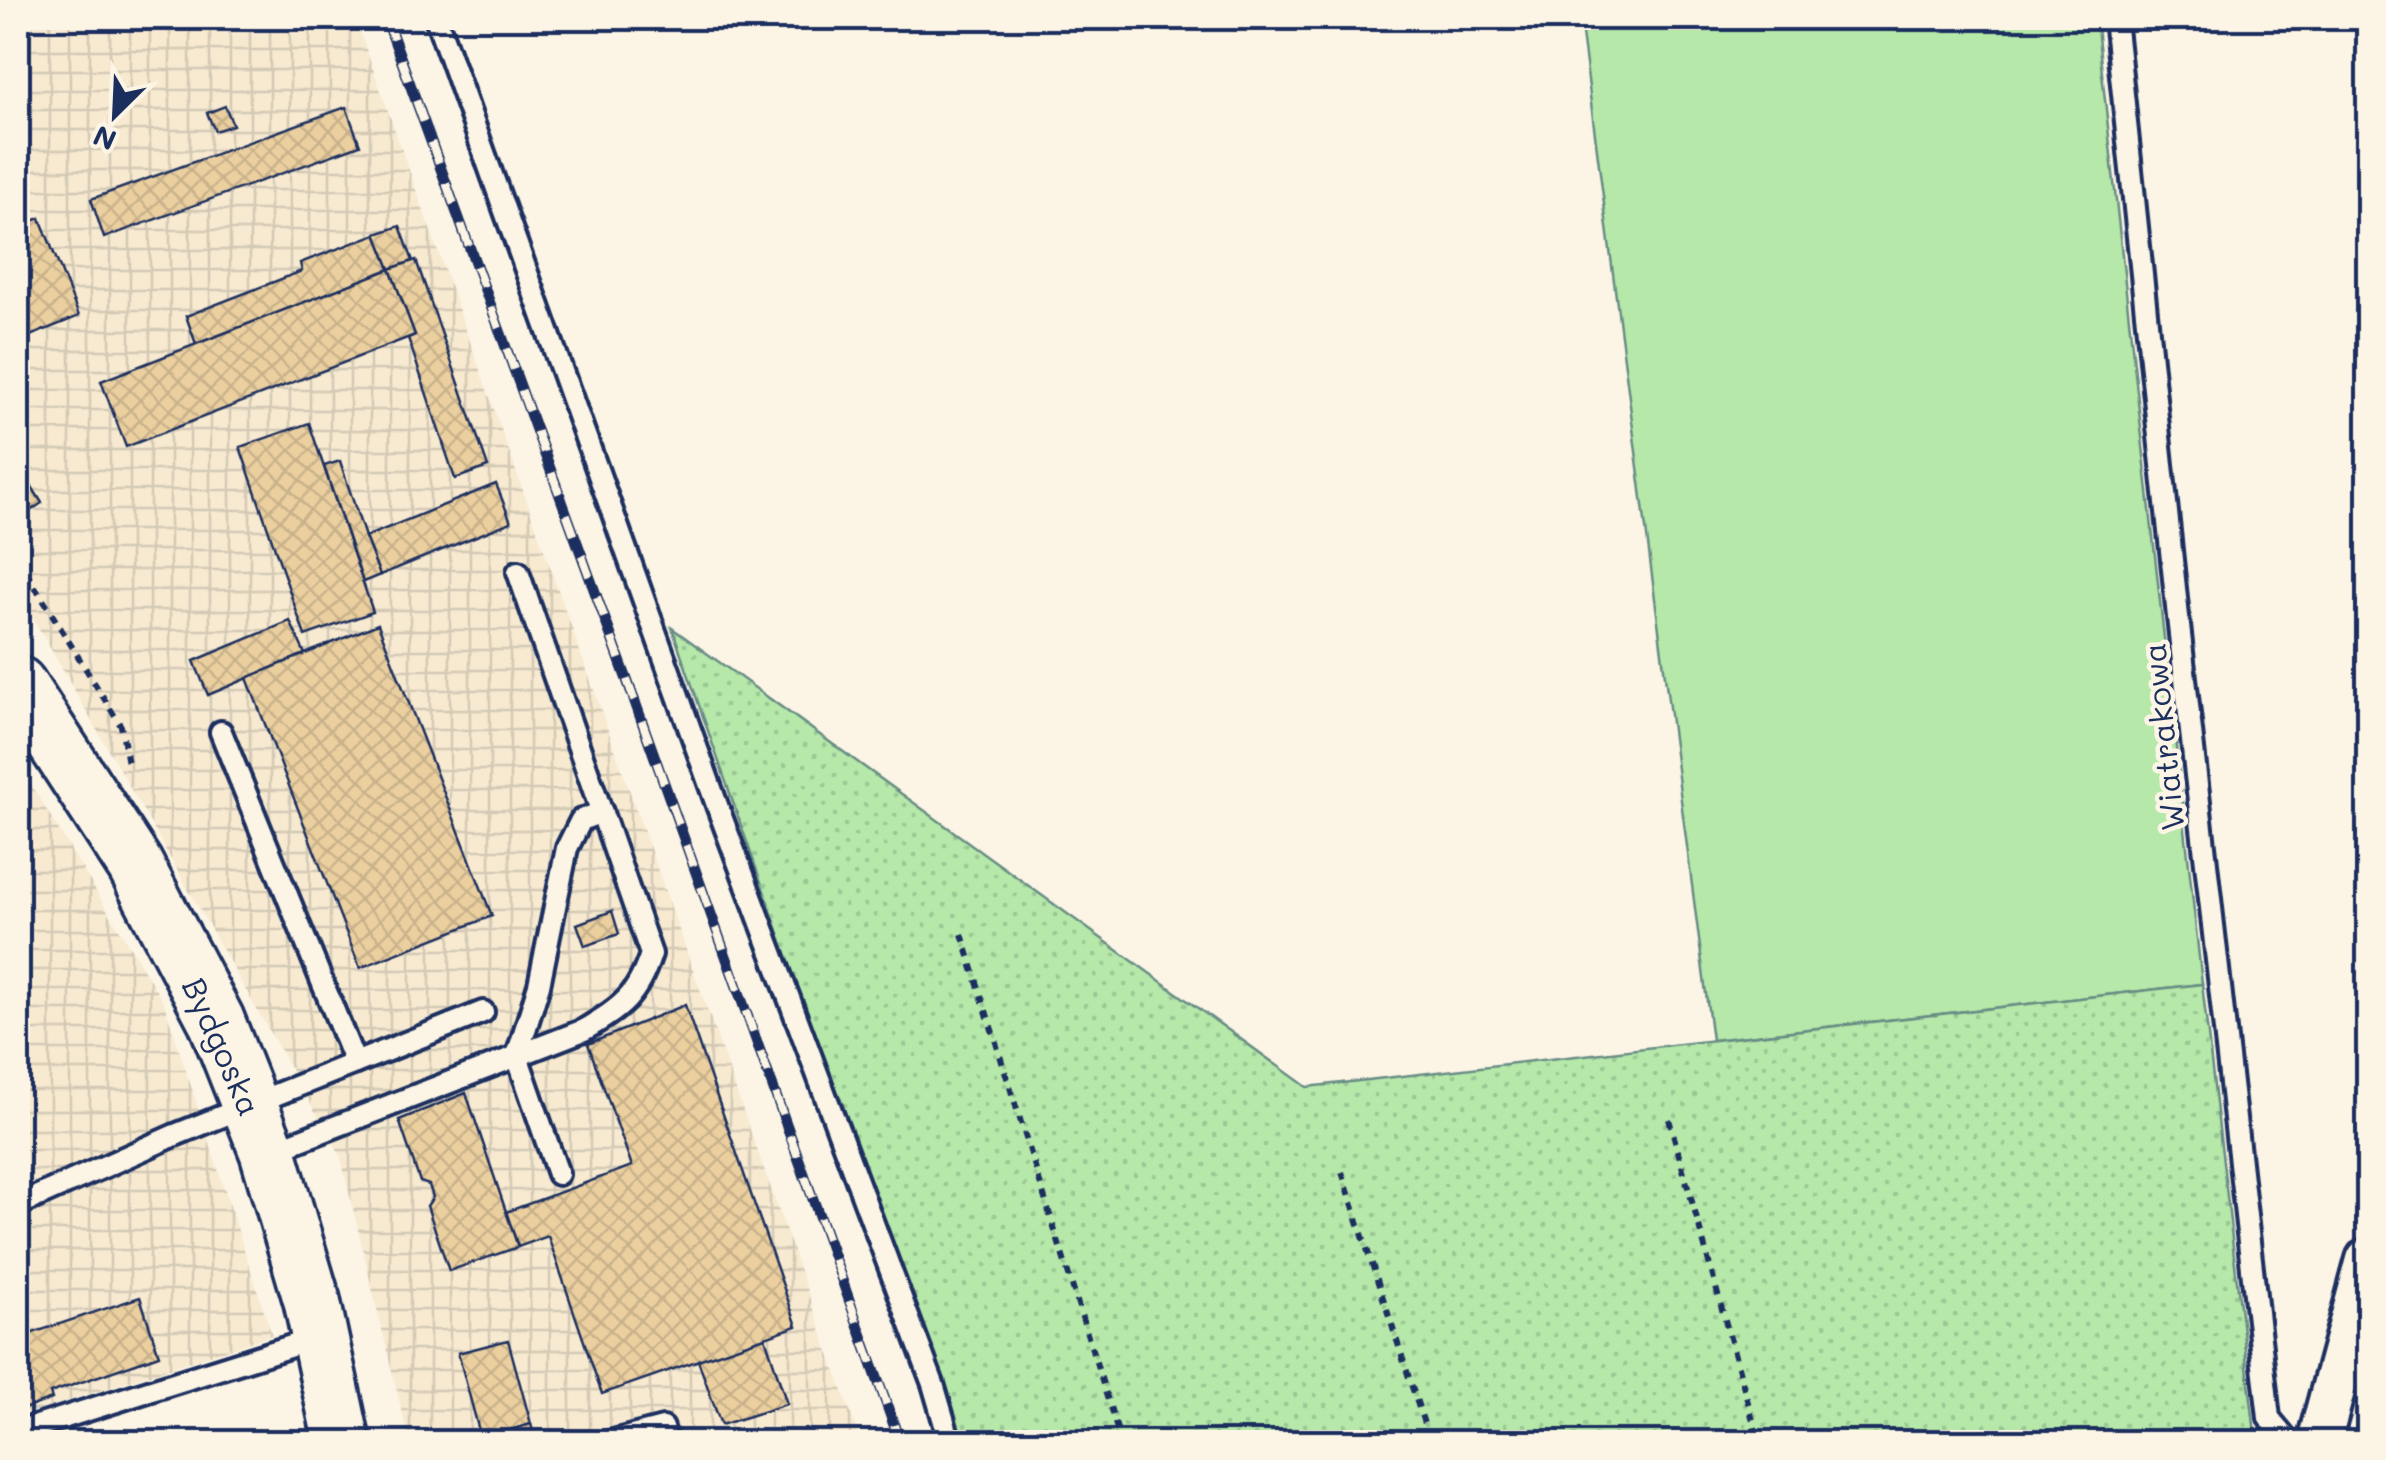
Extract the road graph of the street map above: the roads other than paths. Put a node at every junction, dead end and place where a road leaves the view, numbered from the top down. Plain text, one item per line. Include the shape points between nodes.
1 (436, 18) edge
2 (2116, 18) edge
3 (518, 572) dead end
4 (23, 705) edge
5 (221, 732) dead end
6 (602, 812) junction
7 (483, 1012) dead end
8 (517, 1056) junction
9 (355, 1063) junction
10 (259, 1128) junction
11 (558, 1174) dead end
12 (18, 1205) edge
13 (2368, 1260) edge
14 (319, 1338) junction
15 (18, 1432) edge
16 (342, 1442) edge
17 (610, 1442) edge
18 (668, 1442) edge
19 (950, 1442) edge
20 (2289, 1442) edge
21 (2318, 1442) edge

1 - 19 lane
2 - 20 lane, Wiatrakowa via 2269,1418
3 - 6 lane
4 - 10 street, Bydgoska via 136,864 216,1020
5 - 9 lane
6 - 8 lane via 581,820 568,848
6 - 8 lane via 652,954 642,982 618,1010
7 - 9 lane
8 - 10 lane
8 - 11 lane
9 - 10 lane
10 - 12 lane
10 - 14 street, Bydgoska
13 - 21 street
14 - 15 lane
14 - 16 street, Bydgoska
17 - 18 lane via 663,1428

